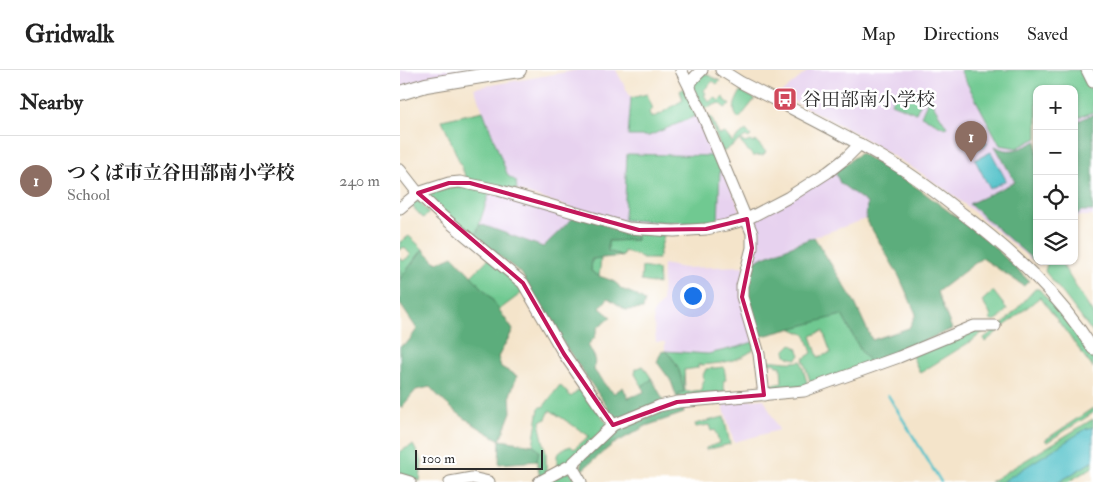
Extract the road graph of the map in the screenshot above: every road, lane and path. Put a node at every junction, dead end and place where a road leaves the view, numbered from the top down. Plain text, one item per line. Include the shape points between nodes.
1 (519, 70) edge
2 (681, 70) edge
3 (702, 70) edge
4 (721, 70) edge
5 (1087, 70) edge
6 (1093, 82) edge
7 (690, 88) junction
8 (400, 94) edge
9 (860, 144) junction
10 (400, 170) edge
11 (418, 193) junction
12 (400, 208) edge
13 (747, 219) junction
14 (995, 326) dead end
15 (1093, 349) edge
16 (764, 395) junction
17 (613, 425) junction
18 (571, 465) junction
19 (400, 479) edge
20 (410, 482) edge
21 (450, 482) edge
22 (489, 482) edge
23 (539, 482) edge
24 (581, 482) edge

1 - 8 main road via 426,86
2 - 7 street
3 - 7 street via 691,81
4 - 9 street
5 - 6 street
7 - 13 street
9 - 13 street via 804,188
9 - 15 street via 916,178 1018,259 1057,301
10 - 11 street
11 - 12 street
11 - 13 street via 449,183 470,183 639,230 706,229
11 - 17 street via 523,283 560,347
13 - 16 street via 752,233 752,248 742,297 759,354
14 - 16 street via 974,326 899,357 804,390
16 - 17 street via 678,402 659,406
17 - 18 street
18 - 23 street
18 - 24 street
19 - 20 street
21 - 22 street via 472,478

